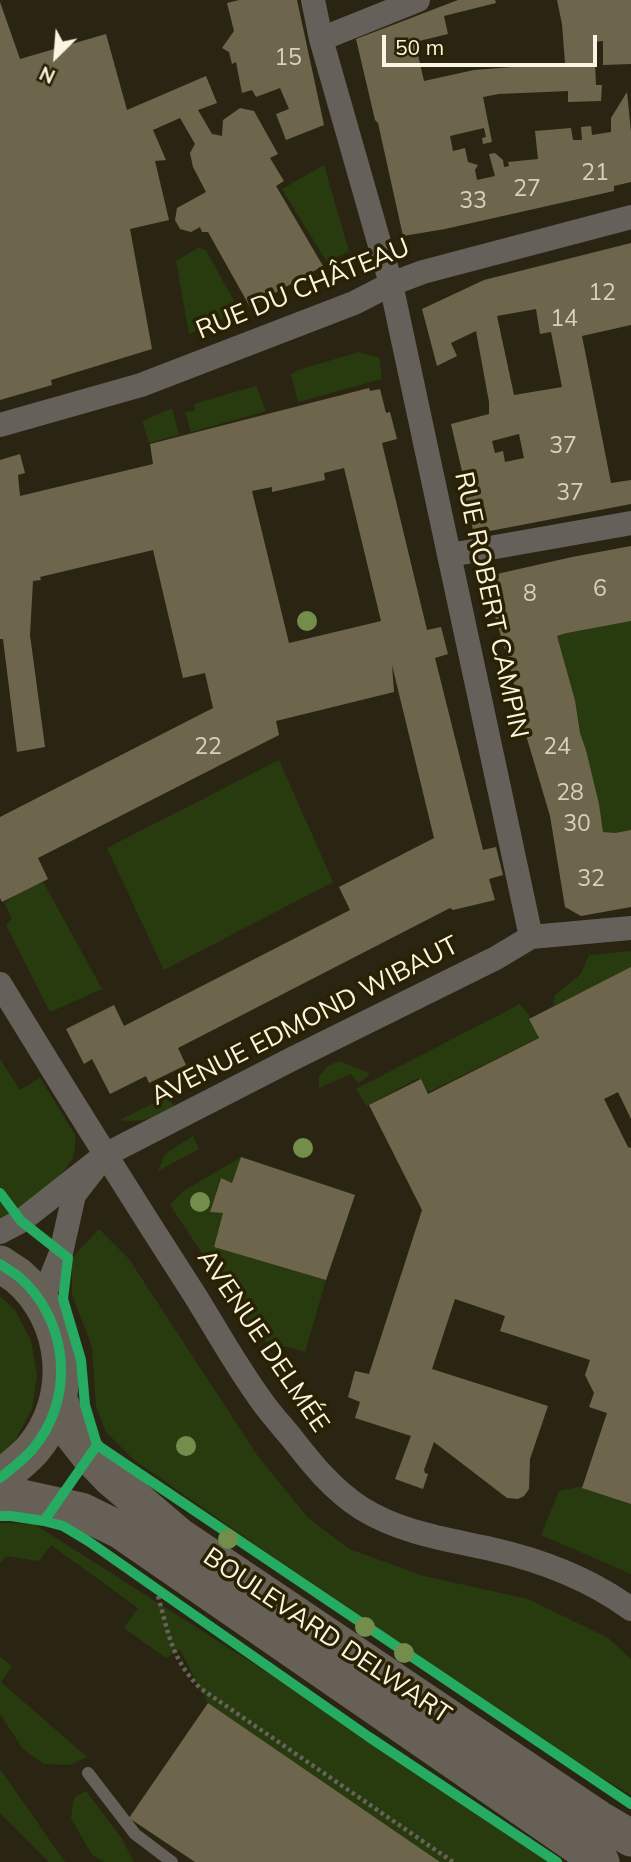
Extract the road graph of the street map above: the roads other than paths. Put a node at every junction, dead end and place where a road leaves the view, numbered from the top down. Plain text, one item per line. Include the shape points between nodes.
1 (313, 0) edge
2 (418, 0) edge
3 (321, 39) junction
4 (631, 217) edge
5 (391, 284) junction
6 (0, 425) edge
7 (631, 523) edge
8 (450, 555) junction
9 (631, 928) edge
10 (531, 937) junction
11 (0, 984) edge
12 (105, 1155) junction
13 (0, 1232) edge
14 (0, 1264) edge
15 (41, 1303) junction
16 (59, 1399) junction
17 (0, 1478) edge
18 (0, 1493) edge
19 (631, 1609) edge
20 (88, 1773) dead end
21 (631, 1838) edge
22 (172, 1862) edge
23 (601, 1862) edge

1 - 3 street, RUE ROBERT CAMPIN
2 - 3 street
3 - 5 street, RUE ROBERT CAMPIN
4 - 5 street, RUE DU CHÂTEAU
5 - 6 street, RUE DU CHÂTEAU via 354,303 141,385
5 - 8 street, RUE ROBERT CAMPIN
7 - 8 street
8 - 10 street, RUE ROBERT CAMPIN
9 - 10 street
10 - 12 street, AVENUE EDMOND WIBAUT
11 - 12 street, AVENUE DELMÉE
12 - 13 street, AVENUE EDMOND WIBAUT via 21,1221
12 - 15 street, AVENUE EDMOND WIBAUT via 74,1195 61,1252
12 - 19 street, AVENUE DELMÉE via 260,1399 319,1473 340,1492 388,1522 541,1564 614,1596
14 - 15 main road via 19,1277
15 - 16 main road via 57,1336 62,1372
16 - 17 main road via 33,1450
16 - 21 main road, BOULEVARD DELWART via 71,1432 89,1455 178,1536
18 - 23 main road, BOULEVARD DELWART via 81,1511 120,1530
20 - 22 lane via 135,1834

